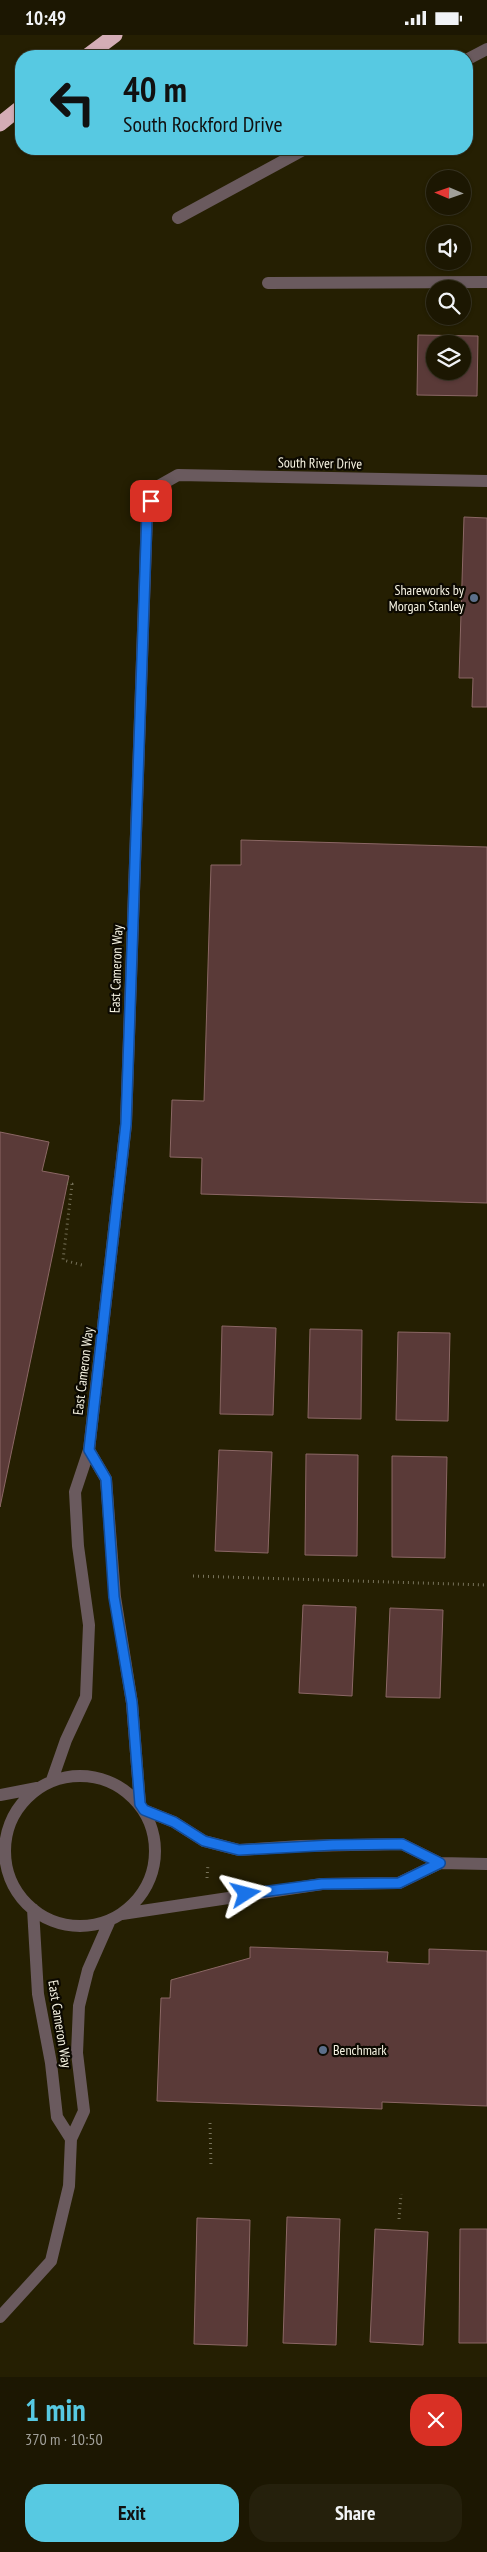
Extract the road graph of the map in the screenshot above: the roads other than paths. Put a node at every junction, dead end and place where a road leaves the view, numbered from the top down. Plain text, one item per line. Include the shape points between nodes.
1 (115, 35) edge
2 (487, 49) edge
3 (95, 50) edge
4 (473, 56) edge
5 (15, 112) edge
6 (0, 124) edge
7 (294, 155) edge
8 (178, 218) dead end
9 (487, 282) edge
10 (268, 283) dead end
11 (487, 481) edge
12 (155, 488) joint
13 (89, 1450) junction
14 (52, 1780) junction
15 (37, 1788) junction
16 (0, 1795) edge
17 (142, 1807) junction
18 (440, 1863) junction
19 (487, 1864) edge
20 (0, 1881) edge
21 (14, 1886) junction
22 (33, 1909) junction
23 (116, 1917) junction
24 (71, 2139) junction
25 (0, 2317) edge

1 - 3 highway
2 - 4 street
5 - 6 highway
7 - 8 street
9 - 10 street
11 - 12 street, South River Drive via 178,475
12 - 13 street, East Cameron Way via 147,514 126,1124
13 - 14 street, East Cameron Way via 75,1492 78,1546 89,1625 86,1697
13 - 17 street via 106,1479 114,1597 132,1703
14 - 15 street
14 - 17 street via 72,1775 94,1776 114,1782
15 - 16 street
15 - 21 street via 24,1800 7,1832 5,1850
17 - 18 street via 204,1841 239,1850 402,1844
17 - 23 street via 155,1837 156,1860 150,1881 138,1900
18 - 19 street
18 - 23 street via 399,1883 322,1884
20 - 21 street
21 - 22 street
22 - 23 street via 50,1920 70,1926 91,1926
22 - 24 street, East Cameron Way via 38,1994 57,2117
23 - 24 street, East Cameron Way via 88,1970 79,2006 78,2053 84,2111
24 - 25 street, East Cameron Way via 69,2186 51,2261

